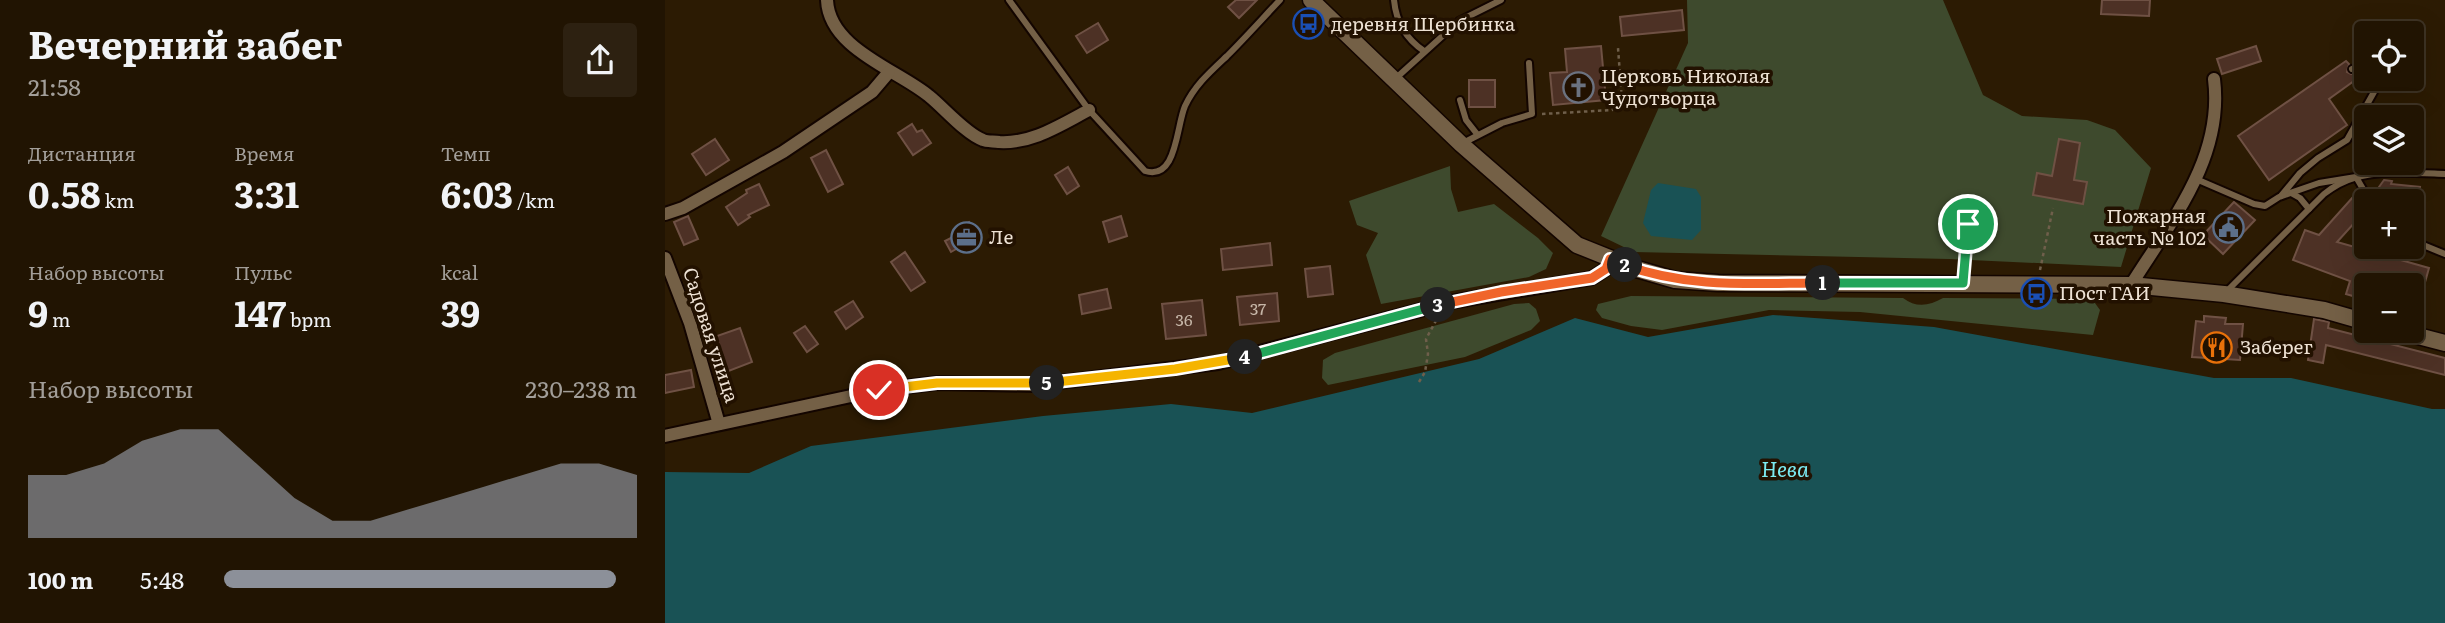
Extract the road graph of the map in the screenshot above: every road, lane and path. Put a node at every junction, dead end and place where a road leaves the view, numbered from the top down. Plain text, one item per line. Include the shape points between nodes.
1 (827, 0) edge
2 (1009, 0) edge
3 (1280, 0) edge
4 (1311, 0) edge
5 (1394, 0) edge
6 (1500, 0) edge
7 (1487, 3) edge
8 (1618, 48) dead end
9 (1424, 51) junction
10 (1529, 62) dead end
11 (889, 72) junction
12 (2214, 79) dead end
13 (1394, 80) junction
14 (2374, 91) edge
15 (1460, 100) dead end
16 (1089, 110) junction
17 (1532, 114) junction
18 (1477, 134) junction
19 (1461, 144) junction
20 (2445, 174) edge
21 (2355, 177) junction
22 (2196, 178) junction
23 (2362, 189) edge
24 (2291, 193) junction
25 (2279, 197) junction
26 (2053, 208) dead end
27 (2309, 209) junction
28 (665, 214) edge
29 (1968, 224) dead end
30 (2424, 245) edge
31 (2445, 254) edge
32 (665, 258) edge
33 (1610, 259) junction
34 (1963, 283) junction
35 (2039, 284) junction
36 (2131, 285) junction
37 (2224, 293) junction
38 (1442, 304) junction
39 (2354, 319) edge
40 (2424, 338) edge
41 (2445, 343) edge
42 (1419, 382) dead end
43 (719, 424) junction
44 (665, 436) edge

1 - 11 street via 838,30
2 - 16 lane
3 - 16 lane via 1193,92 1163,171 1145,171
4 - 13 street
5 - 9 lane via 1400,25
6 - 7 lane
7 - 9 lane
8 - 17 path via 1622,101 1612,110
9 - 13 lane
10 - 17 lane
11 - 16 street via 927,94 983,141 1013,143 1044,134
11 - 28 street via 872,92 783,152
12 - 22 street via 2214,127
13 - 19 street
14 - 25 lane via 2347,140 2300,173
15 - 18 lane via 1466,120
17 - 18 lane
18 - 19 lane
19 - 33 street via 1577,245
20 - 21 lane
21 - 23 lane
21 - 24 lane
21 - 27 lane via 2324,194
22 - 25 lane via 2255,204 2265,206
22 - 36 street
24 - 25 lane
24 - 27 lane
26 - 35 path
27 - 37 lane
29 - 34 lane
30 - 31 lane
32 - 43 street, Садовая улица via 690,323
33 - 34 street via 1675,280 1718,283
33 - 38 street via 1606,269 1592,278
34 - 35 street
35 - 36 street
36 - 37 street
37 - 39 street
38 - 42 path via 1426,339 1428,354
38 - 43 street via 1218,363 1035,385 913,385
40 - 41 street
43 - 44 street

